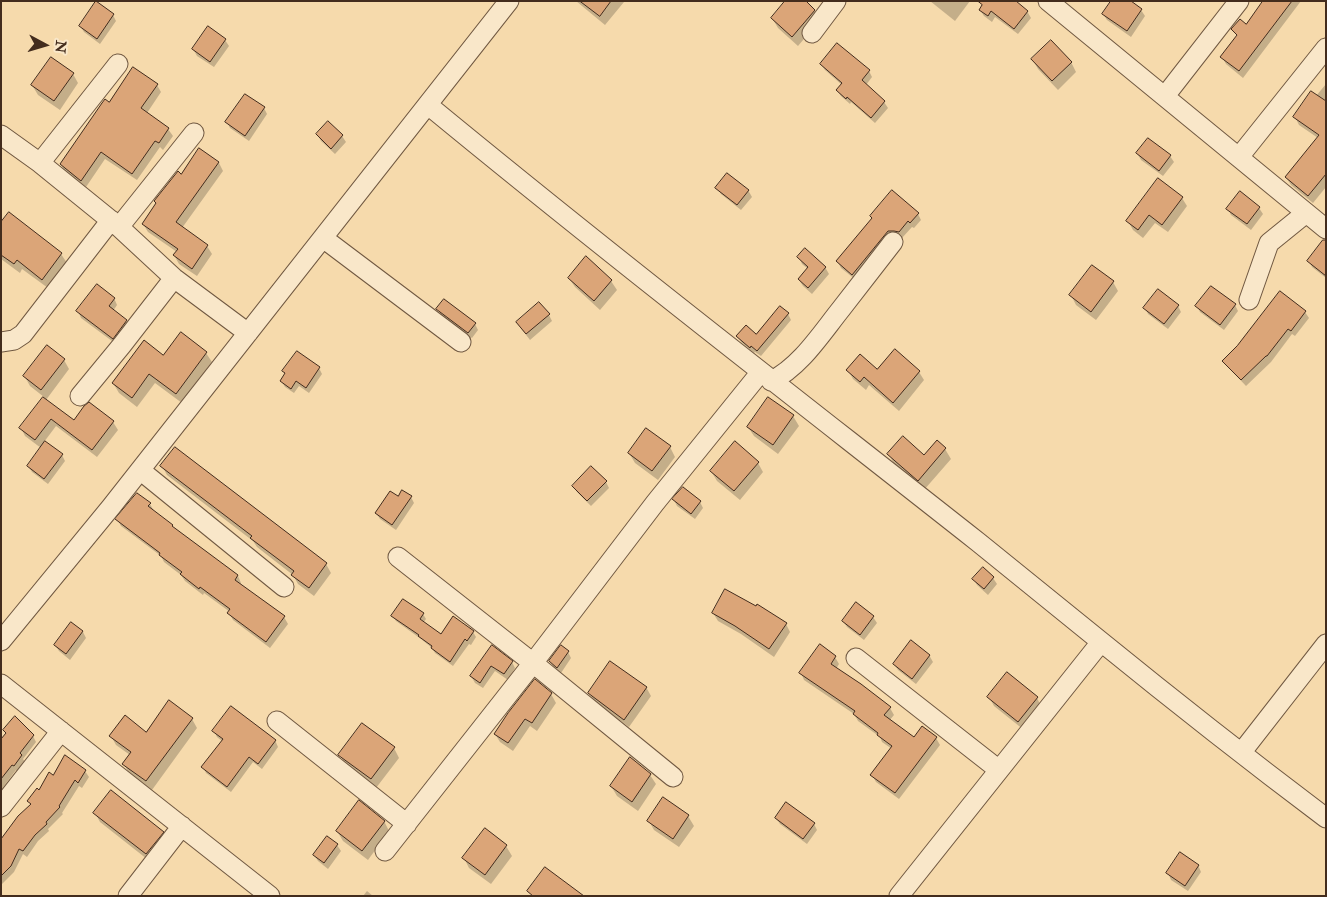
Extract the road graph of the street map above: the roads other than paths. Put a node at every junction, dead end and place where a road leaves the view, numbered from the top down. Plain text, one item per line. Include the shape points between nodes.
1 (510, 1) edge
2 (836, 1) edge
3 (1048, 1) edge
4 (1239, 1) edge
5 (812, 32) dead end
6 (1326, 48) edge
7 (118, 64) dead end
8 (1165, 96) junction
9 (428, 105) junction
10 (194, 133) dead end
11 (1, 135) edge
12 (1239, 157) junction
13 (40, 163) junction
14 (1319, 219) edge
15 (115, 224) junction
16 (323, 238) junction
17 (893, 242) dead end
18 (174, 278) junction
19 (1248, 300) dead end
20 (248, 333) junction
21 (1, 342) edge
22 (461, 342) dead end
23 (766, 377) junction
24 (80, 396) dead end
25 (140, 470) junction
26 (398, 557) dead end
27 (284, 587) dead end
28 (1, 641) edge
29 (1101, 642) junction
30 (1326, 644) edge
31 (856, 658) dead end
32 (533, 663) junction
33 (1, 684) edge
34 (277, 721) dead end
35 (61, 731) junction
36 (1241, 753) junction
37 (999, 770) junction
38 (673, 777) dead end
39 (1, 807) edge
40 (1326, 818) edge
41 (407, 824) junction
42 (182, 826) junction
43 (385, 851) dead end
44 (128, 896) edge
45 (270, 896) edge
46 (899, 896) edge

1 - 9 street
2 - 5 street
3 - 8 street
4 - 8 street
6 - 12 street
7 - 13 street
8 - 12 street
9 - 16 street
9 - 23 street
10 - 15 street
11 - 13 street
12 - 14 street
13 - 15 street
14 - 19 street via 1268,243
15 - 18 street
15 - 21 street via 23,334 14,340
16 - 20 street
16 - 22 street
17 - 23 street via 800,359 781,376
18 - 20 street
18 - 24 street
20 - 25 street
23 - 29 street
23 - 32 street via 654,503
25 - 27 street
25 - 28 street
26 - 32 street
29 - 36 street
29 - 37 street
30 - 36 street
31 - 37 street
32 - 38 street
32 - 41 street
33 - 35 street
34 - 41 street
35 - 39 street
35 - 42 street
36 - 40 street
37 - 46 street
41 - 43 street
42 - 44 street
42 - 45 street

